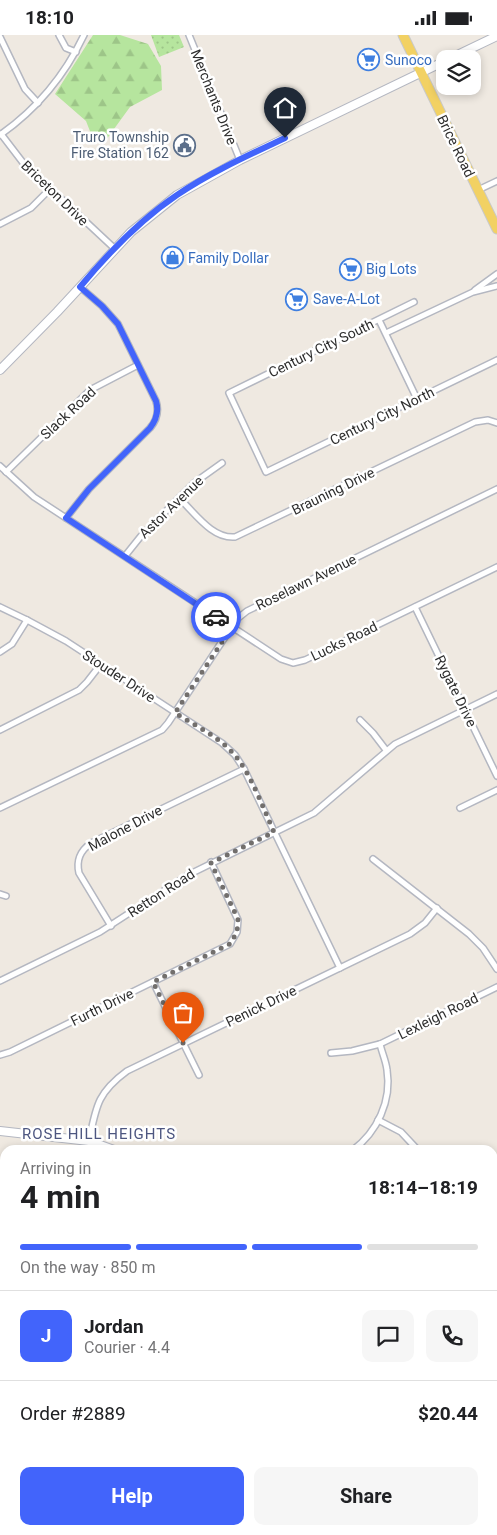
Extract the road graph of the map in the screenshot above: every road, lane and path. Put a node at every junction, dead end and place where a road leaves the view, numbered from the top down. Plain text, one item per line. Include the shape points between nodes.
1 (59, 35) edge
2 (84, 35) edge
3 (189, 35) edge
4 (403, 35) edge
5 (497, 36) edge
6 (0, 37) edge
7 (468, 50) edge
8 (76, 52) junction
9 (436, 65) edge
10 (420, 73) junction
11 (38, 103) junction
12 (0, 134) edge
13 (240, 160) junction
14 (497, 181) edge
15 (50, 189) junction
16 (478, 191) junction
17 (0, 224) edge
18 (497, 229) edge
19 (114, 249) junction
20 (497, 274) edge
21 (497, 286) edge
22 (80, 287) junction
23 (473, 292) junction
24 (414, 302) dead end
25 (379, 320) junction
26 (386, 333) junction
27 (497, 360) edge
28 (138, 365) junction
29 (0, 369) edge
30 (418, 399) junction
31 (497, 423) edge
32 (222, 463) dead end
33 (0, 466) edge
34 (6, 472) junction
35 (266, 472) joint
36 (497, 489) edge
37 (179, 498) junction
38 (66, 518) junction
39 (125, 556) junction
40 (497, 567) edge
41 (0, 607) edge
42 (415, 607) junction
43 (27, 620) junction
44 (232, 627) junction
45 (0, 652) edge
46 (100, 664) junction
47 (497, 694) edge
48 (465, 709) junction
49 (175, 713) junction
50 (360, 720) dead end
51 (0, 730) edge
52 (386, 750) junction
53 (244, 769) junction
54 (497, 776) edge
55 (497, 790) edge
56 (0, 808) edge
57 (460, 808) dead end
58 (274, 832) junction
59 (373, 859) dead end
60 (211, 863) junction
61 (437, 908) junction
62 (111, 926) junction
63 (340, 968) junction
64 (497, 969) edge
65 (0, 981) edge
66 (153, 982) junction
67 (497, 987) edge
68 (183, 1043) junction
69 (380, 1044) junction
70 (331, 1053) dead end
71 (0, 1055) edge
72 (199, 1075) dead end
73 (378, 1120) junction
74 (0, 1131) edge
75 (89, 1141) junction
76 (100, 1145) edge
77 (358, 1145) edge
78 (413, 1145) edge

1 - 8 street via 66,47
2 - 8 street
3 - 13 street, Merchants Drive
4 - 10 main road, Brice Road
5 - 7 main road
6 - 11 street via 25,89
8 - 11 street
9 - 10 main road
10 - 13 main road
10 - 16 main road, Brice Road
11 - 12 street
12 - 15 street, Briceton Drive
13 - 19 main road via 177,195 145,219
14 - 16 street
15 - 17 street via 31,208
15 - 19 street, Briceton Drive
16 - 18 main road, Brice Road
19 - 22 main road
20 - 23 street, Century City South
21 - 23 street, Century City South
22 - 28 street via 118,324
22 - 29 main road
23 - 26 street, Century City South
24 - 25 street, Century City South
25 - 26 street
25 - 35 street, Century City South via 229,393
26 - 30 street
27 - 30 street, Century City North
28 - 34 street, Slack Road via 90,390
28 - 38 street via 156,401 156,420 89,489
30 - 35 street, Century City North
31 - 37 street, Brauning Drive via 488,420 475,422 235,537 228,538 214,532
32 - 37 street, Astor Avenue
33 - 34 street, Lucks Road
34 - 38 street, Lucks Road via 34,497
36 - 44 street, Roselawn Avenue via 247,611
37 - 39 street, Astor Avenue
38 - 39 street, Lucks Road
39 - 44 street, Lucks Road
40 - 42 street, Lucks Road
41 - 43 street, Stouder Drive
42 - 44 street, Lucks Road via 293,663 281,659
42 - 48 street, Rygate Drive
43 - 45 street via 12,644
43 - 46 street, Stouder Drive
44 - 49 street, Roselawn Avenue
46 - 49 street, Stouder Drive
46 - 51 street via 79,690
47 - 48 street, Retton Road
48 - 52 street, Retton Road
48 - 54 street, Rygate Drive
49 - 53 street, Stouder Drive via 229,749
49 - 56 street, Roselawn Avenue via 166,727 156,733
50 - 52 street
52 - 58 street, Retton Road via 317,810
53 - 58 street, Stouder Drive
53 - 62 street, Malone Drive via 91,843 81,852 79,873
55 - 57 street
58 - 60 street, Retton Road
58 - 63 street, Stouder Drive
59 - 61 street
60 - 62 street, Retton Road via 174,883
60 - 66 street, Furth Drive via 235,913 237,932 225,947
61 - 63 street, Penick Drive via 410,934
61 - 64 street via 477,941
62 - 65 street, Retton Road
63 - 68 street, Penick Drive
66 - 68 street
66 - 71 street, Furth Drive
67 - 69 street, Lexleigh Road
68 - 72 street
68 - 75 street, Penick Drive via 127,1071 108,1087 96,1108
69 - 70 street, Lexleigh Road
69 - 73 street via 388,1081 386,1102
73 - 77 street
73 - 78 street via 401,1132
74 - 75 main road
75 - 76 main road

